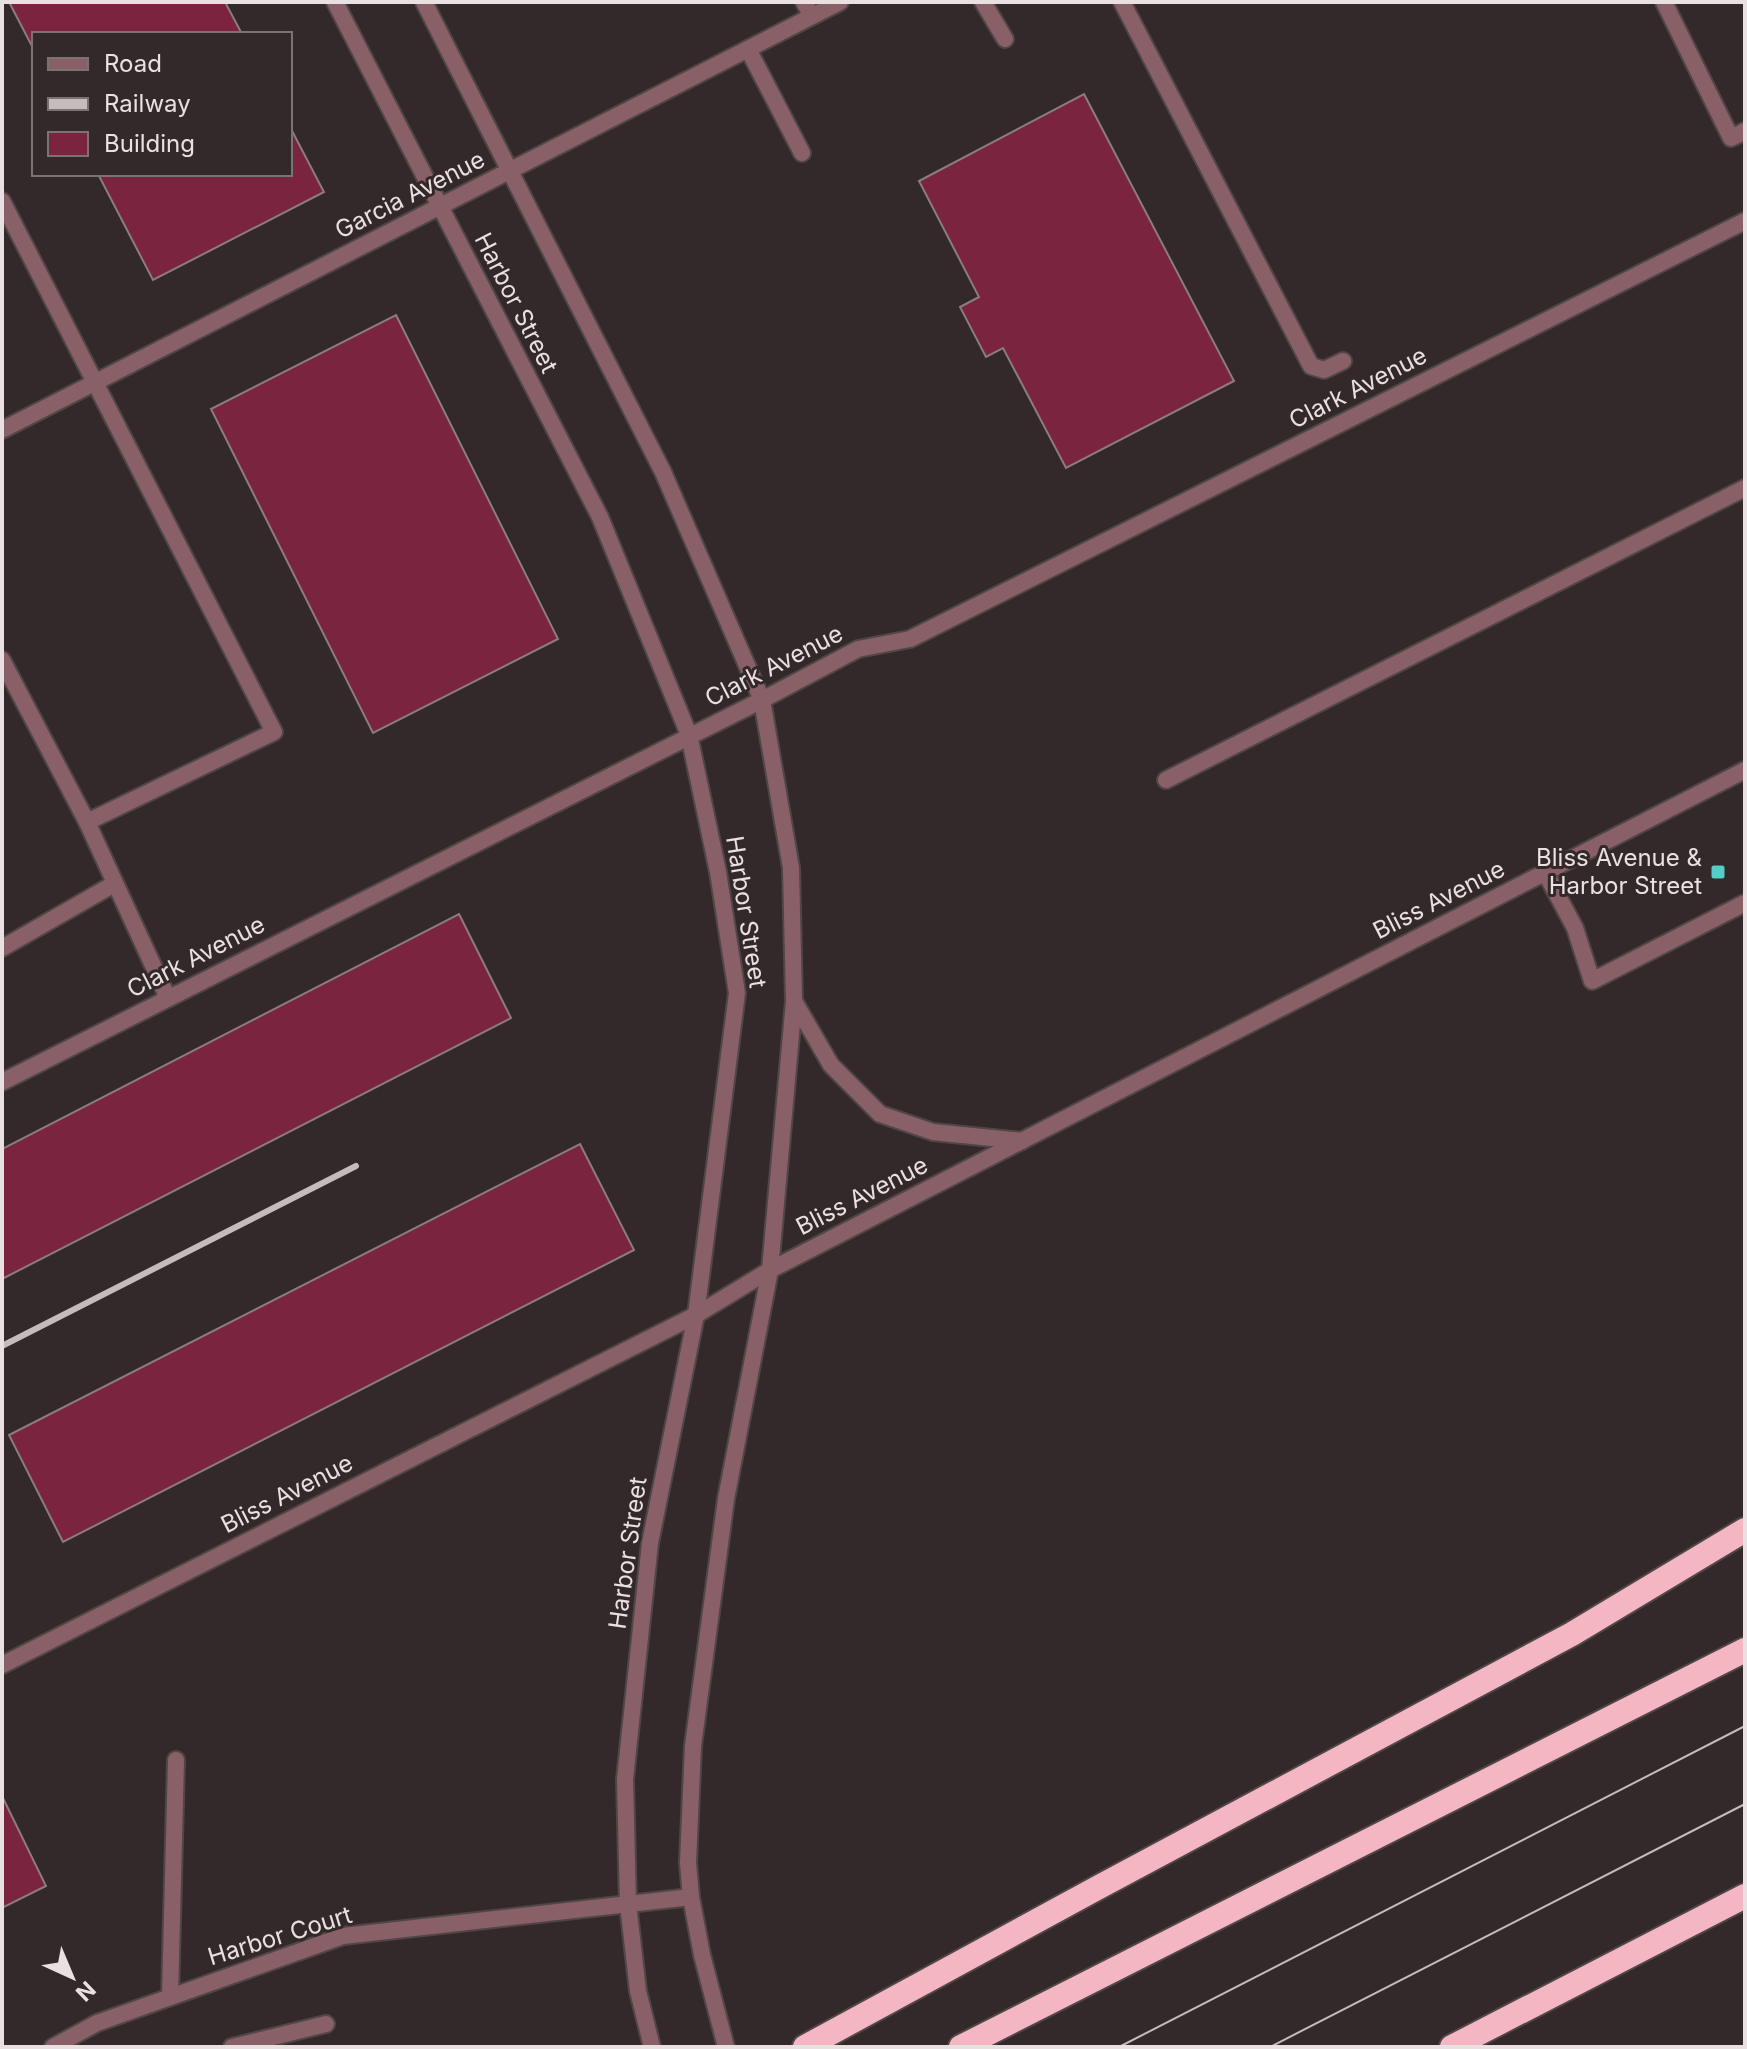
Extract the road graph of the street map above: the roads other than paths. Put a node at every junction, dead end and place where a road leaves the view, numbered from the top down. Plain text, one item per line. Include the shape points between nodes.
1 (335, 2) edge
2 (424, 2) edge
3 (840, 2) edge
4 (983, 2) edge
5 (1122, 2) edge
6 (1664, 2) edge
7 (808, 9) edge
8 (1005, 39) dead end
9 (748, 49) junction
10 (1745, 131) edge
11 (802, 153) dead end
12 (509, 172) junction
13 (2, 201) edge
14 (439, 208) junction
15 (1745, 221) edge
16 (1343, 361) dead end
17 (96, 383) junction
18 (2, 430) edge
19 (1745, 488) edge
20 (2, 660) edge
21 (762, 700) junction
22 (689, 735) junction
23 (1745, 770) edge
24 (1166, 780) dead end
25 (87, 822) junction
26 (1545, 872) junction
27 (114, 884) junction
28 (1745, 903) edge
29 (2, 948) edge
30 (168, 998) junction
31 (794, 1001) junction
32 (2, 1082) edge
33 (1022, 1141) junction
34 (770, 1270) junction
35 (696, 1315) junction
36 (1745, 1530) edge
37 (1745, 1650) edge
38 (2, 1665) edge
39 (176, 1760) dead end
40 (1745, 1896) edge
41 (691, 1897) junction
42 (628, 1904) junction
43 (170, 1997) junction
44 (326, 2024) dead end
45 (53, 2047) edge
46 (232, 2047) edge
47 (652, 2047) edge
48 (726, 2047) edge
49 (805, 2047) edge
50 (961, 2047) edge
51 (1452, 2047) edge

1 - 14 street, Harbor Street
2 - 12 street, Harbor Street
3 - 7 street, Garcia Avenue
4 - 8 street
5 - 16 street via 1311,366 1324,370
6 - 10 street via 1731,138
7 - 9 street, Garcia Avenue
9 - 11 street
9 - 12 street, Garcia Avenue
12 - 14 street, Garcia Avenue
12 - 21 street, Harbor Street via 663,472
13 - 17 street
14 - 17 street, Garcia Avenue
14 - 22 street, Harbor Street via 600,517
15 - 21 street, Clark Avenue via 910,639 858,649
17 - 18 street, Garcia Avenue
17 - 25 street via 274,732
19 - 24 street
20 - 25 street
21 - 22 street, Clark Avenue
21 - 31 street, Harbor Street via 791,868
22 - 30 street, Clark Avenue
22 - 35 street, Harbor Street via 737,993
23 - 26 street, Bliss Avenue
25 - 27 street
26 - 28 street via 1575,928 1592,981
26 - 33 street, Bliss Avenue
27 - 29 street
27 - 30 street
30 - 32 street, Clark Avenue
31 - 33 street via 831,1065 880,1114 933,1132
31 - 34 street, Harbor Street
33 - 34 street, Bliss Avenue
34 - 35 street, Bliss Avenue
34 - 41 street, Harbor Street via 726,1499 693,1746
35 - 38 street, Bliss Avenue
35 - 42 street, Harbor Street via 650,1543 625,1779
36 - 49 highway via 1572,1634
37 - 50 highway
39 - 43 street
40 - 51 highway
41 - 42 street, Harbor Court
41 - 48 street, Harbor Street
42 - 43 street, Harbor Court via 343,1936
42 - 47 street, Harbor Street via 638,1991
43 - 45 street, Harbor Court via 97,2023
44 - 46 street

